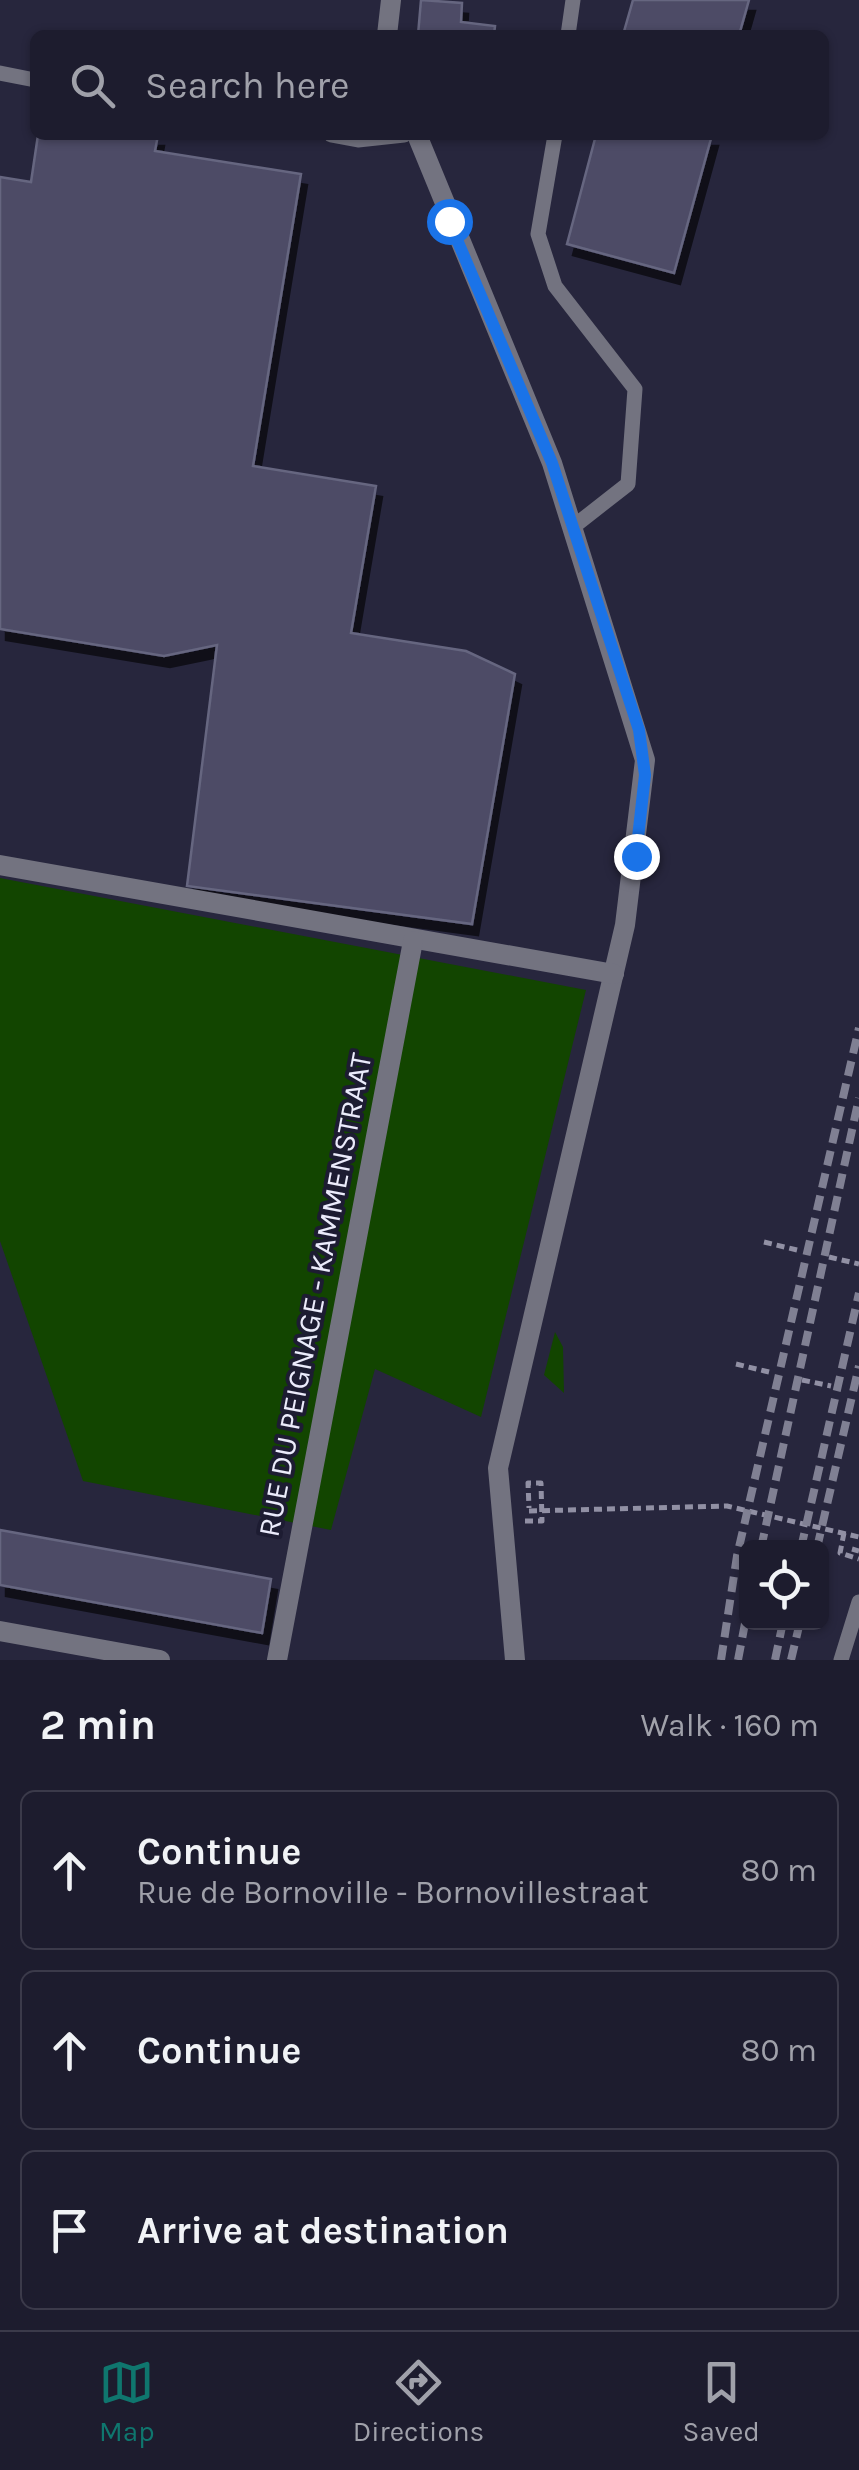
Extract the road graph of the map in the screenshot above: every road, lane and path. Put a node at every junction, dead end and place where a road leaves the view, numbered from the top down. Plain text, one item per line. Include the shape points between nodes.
1 (391, 0) edge
2 (573, 0) edge
3 (388, 30) edge
4 (569, 30) edge
5 (0, 73) edge
6 (30, 79) edge
7 (419, 140) edge
8 (554, 140) edge
9 (573, 527) junction
10 (0, 865) edge
11 (413, 941) junction
12 (614, 974) junction
13 (764, 1242) dead end
14 (801, 1251) dead end
15 (828, 1257) dead end
16 (859, 1264) edge
17 (736, 1364) dead end
18 (773, 1373) dead end
19 (802, 1380) dead end
20 (831, 1386) dead end
21 (528, 1508) junction
22 (542, 1521) dead end
23 (529, 1526) dead end
24 (844, 1533) junction
25 (858, 1537) edge
26 (859, 1559) edge
27 (859, 1602) edge
28 (0, 1631) edge
29 (160, 1660) edge
30 (277, 1660) edge
31 (514, 1660) edge
32 (841, 1660) edge

1 - 3 street
2 - 4 lane
5 - 6 lane
7 - 9 street
8 - 9 lane via 538,234 555,286 635,390 628,484
9 - 12 street via 645,760
10 - 11 street
11 - 12 street
11 - 30 street, RUE DU PEIGNAGE - KAMMENSTRAAT
12 - 31 street via 500,1454
13 - 14 path
15 - 16 path
17 - 18 path
19 - 20 path
21 - 22 path via 528,1483 541,1483
21 - 23 path
21 - 24 path via 728,1506
24 - 25 path
24 - 26 path via 840,1553
27 - 32 lane
28 - 29 street

